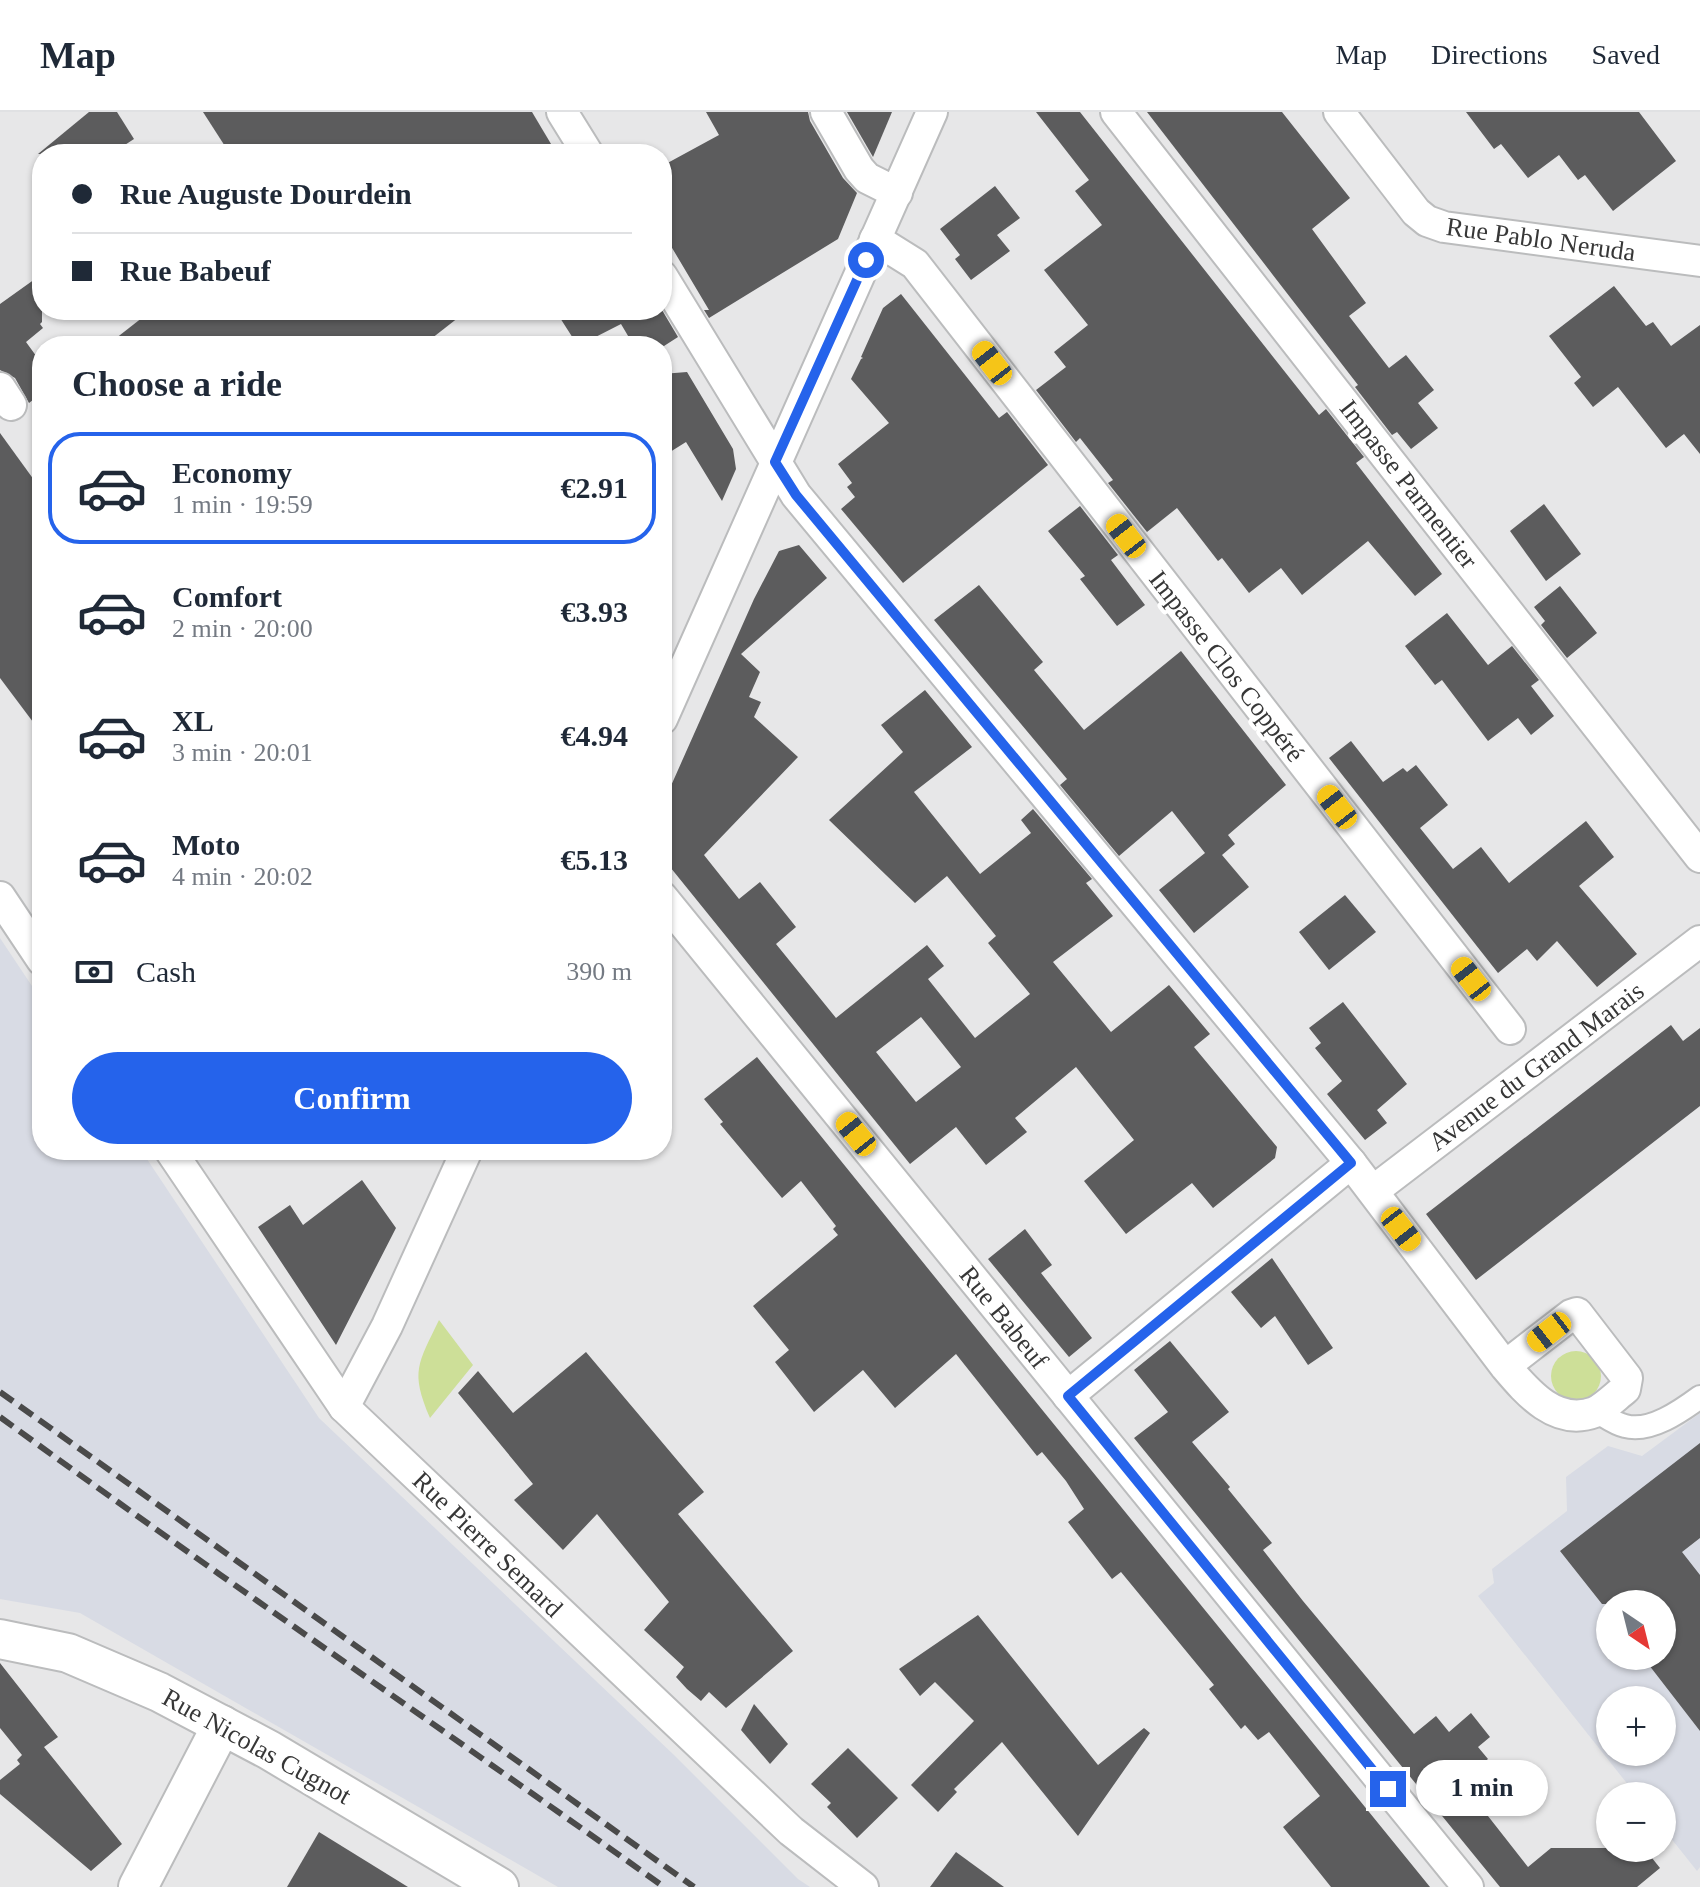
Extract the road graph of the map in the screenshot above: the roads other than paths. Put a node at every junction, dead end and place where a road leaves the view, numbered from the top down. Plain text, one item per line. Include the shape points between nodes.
1 (562, 112) edge
2 (826, 112) edge
3 (932, 112) edge
4 (1116, 112) edge
5 (1339, 112) edge
6 (582, 144) edge
7 (897, 193) junction
8 (875, 239) junction
9 (1700, 261) edge
10 (672, 292) edge
11 (775, 462) junction
12 (672, 696) edge
13 (1700, 857) edge
14 (0, 897) edge
15 (672, 909) edge
16 (1700, 941) edge
17 (32, 945) edge
18 (1510, 1029) dead end
19 (177, 1160) edge
20 (462, 1160) edge
21 (1351, 1163) junction
22 (1373, 1191) junction
23 (1505, 1366) junction
24 (1068, 1396) junction
25 (1700, 1397) edge
26 (344, 1407) junction
27 (1596, 1411) junction
28 (0, 1639) edge
29 (222, 1725) junction
30 (138, 1887) edge
31 (499, 1887) edge
32 (863, 1887) edge
33 (1468, 1887) edge

1 - 6 street
2 - 7 street via 859,169
3 - 7 street
4 - 13 street, Impasse Parmentier
5 - 9 street, Rue Pablo Neruda via 1427,221
7 - 8 street
8 - 11 street
8 - 18 street, Impasse Clos Coppéré via 915,264
10 - 11 street
11 - 12 street
11 - 21 street via 796,495
14 - 17 street
15 - 24 street, Rue Babeuf
16 - 22 street, Avenue du Grand Marais
19 - 26 street, Rue Pierre Semard
20 - 26 street
21 - 22 street
21 - 24 street
22 - 23 street
23 - 27 street via 1553,1410 1574,1416
23 - 27 street via 1577,1313 1627,1378 1625,1389
24 - 33 street, Rue Babeuf
25 - 27 street via 1643,1427 1625,1426
26 - 32 street, Rue Pierre Semard via 791,1831
28 - 29 street, Rue Nicolas Cugnot via 93,1662
29 - 30 street
29 - 31 street, Rue Nicolas Cugnot

